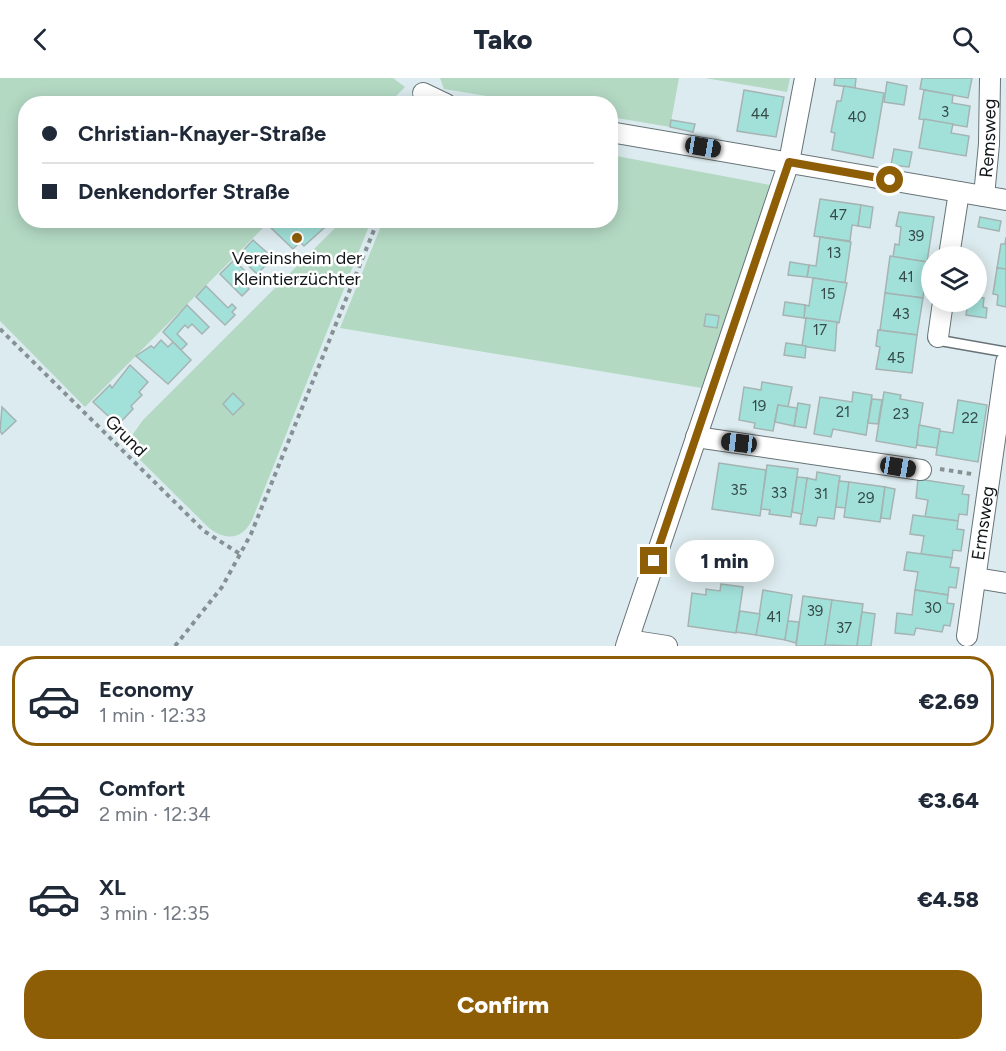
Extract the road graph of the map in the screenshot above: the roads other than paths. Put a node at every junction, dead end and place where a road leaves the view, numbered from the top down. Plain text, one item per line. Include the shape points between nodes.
1 (805, 78) edge
2 (990, 78) edge
3 (423, 93) dead end
4 (429, 96) edge
5 (618, 133) edge
6 (789, 162) junction
7 (959, 192) junction
8 (984, 196) junction
9 (1006, 200) edge
10 (951, 246) edge
11 (942, 312) edge
12 (938, 337) joint
13 (1006, 352) edge
14 (1006, 362) edge
15 (696, 437) junction
16 (921, 470) road end
17 (976, 578) junction
18 (1006, 583) edge
19 (967, 636) dead end
20 (627, 643) edge
21 (667, 646) edge

1 - 6 street
2 - 8 street, Remsweg
3 - 4 street
5 - 6 street
6 - 7 street
6 - 15 street
7 - 8 street
7 - 10 street
8 - 9 street
11 - 12 street
12 - 13 lane
14 - 17 street, Ermsweg
15 - 16 street
15 - 20 street
17 - 18 street, Ermsweg
17 - 19 street, Ermsweg
20 - 21 street

